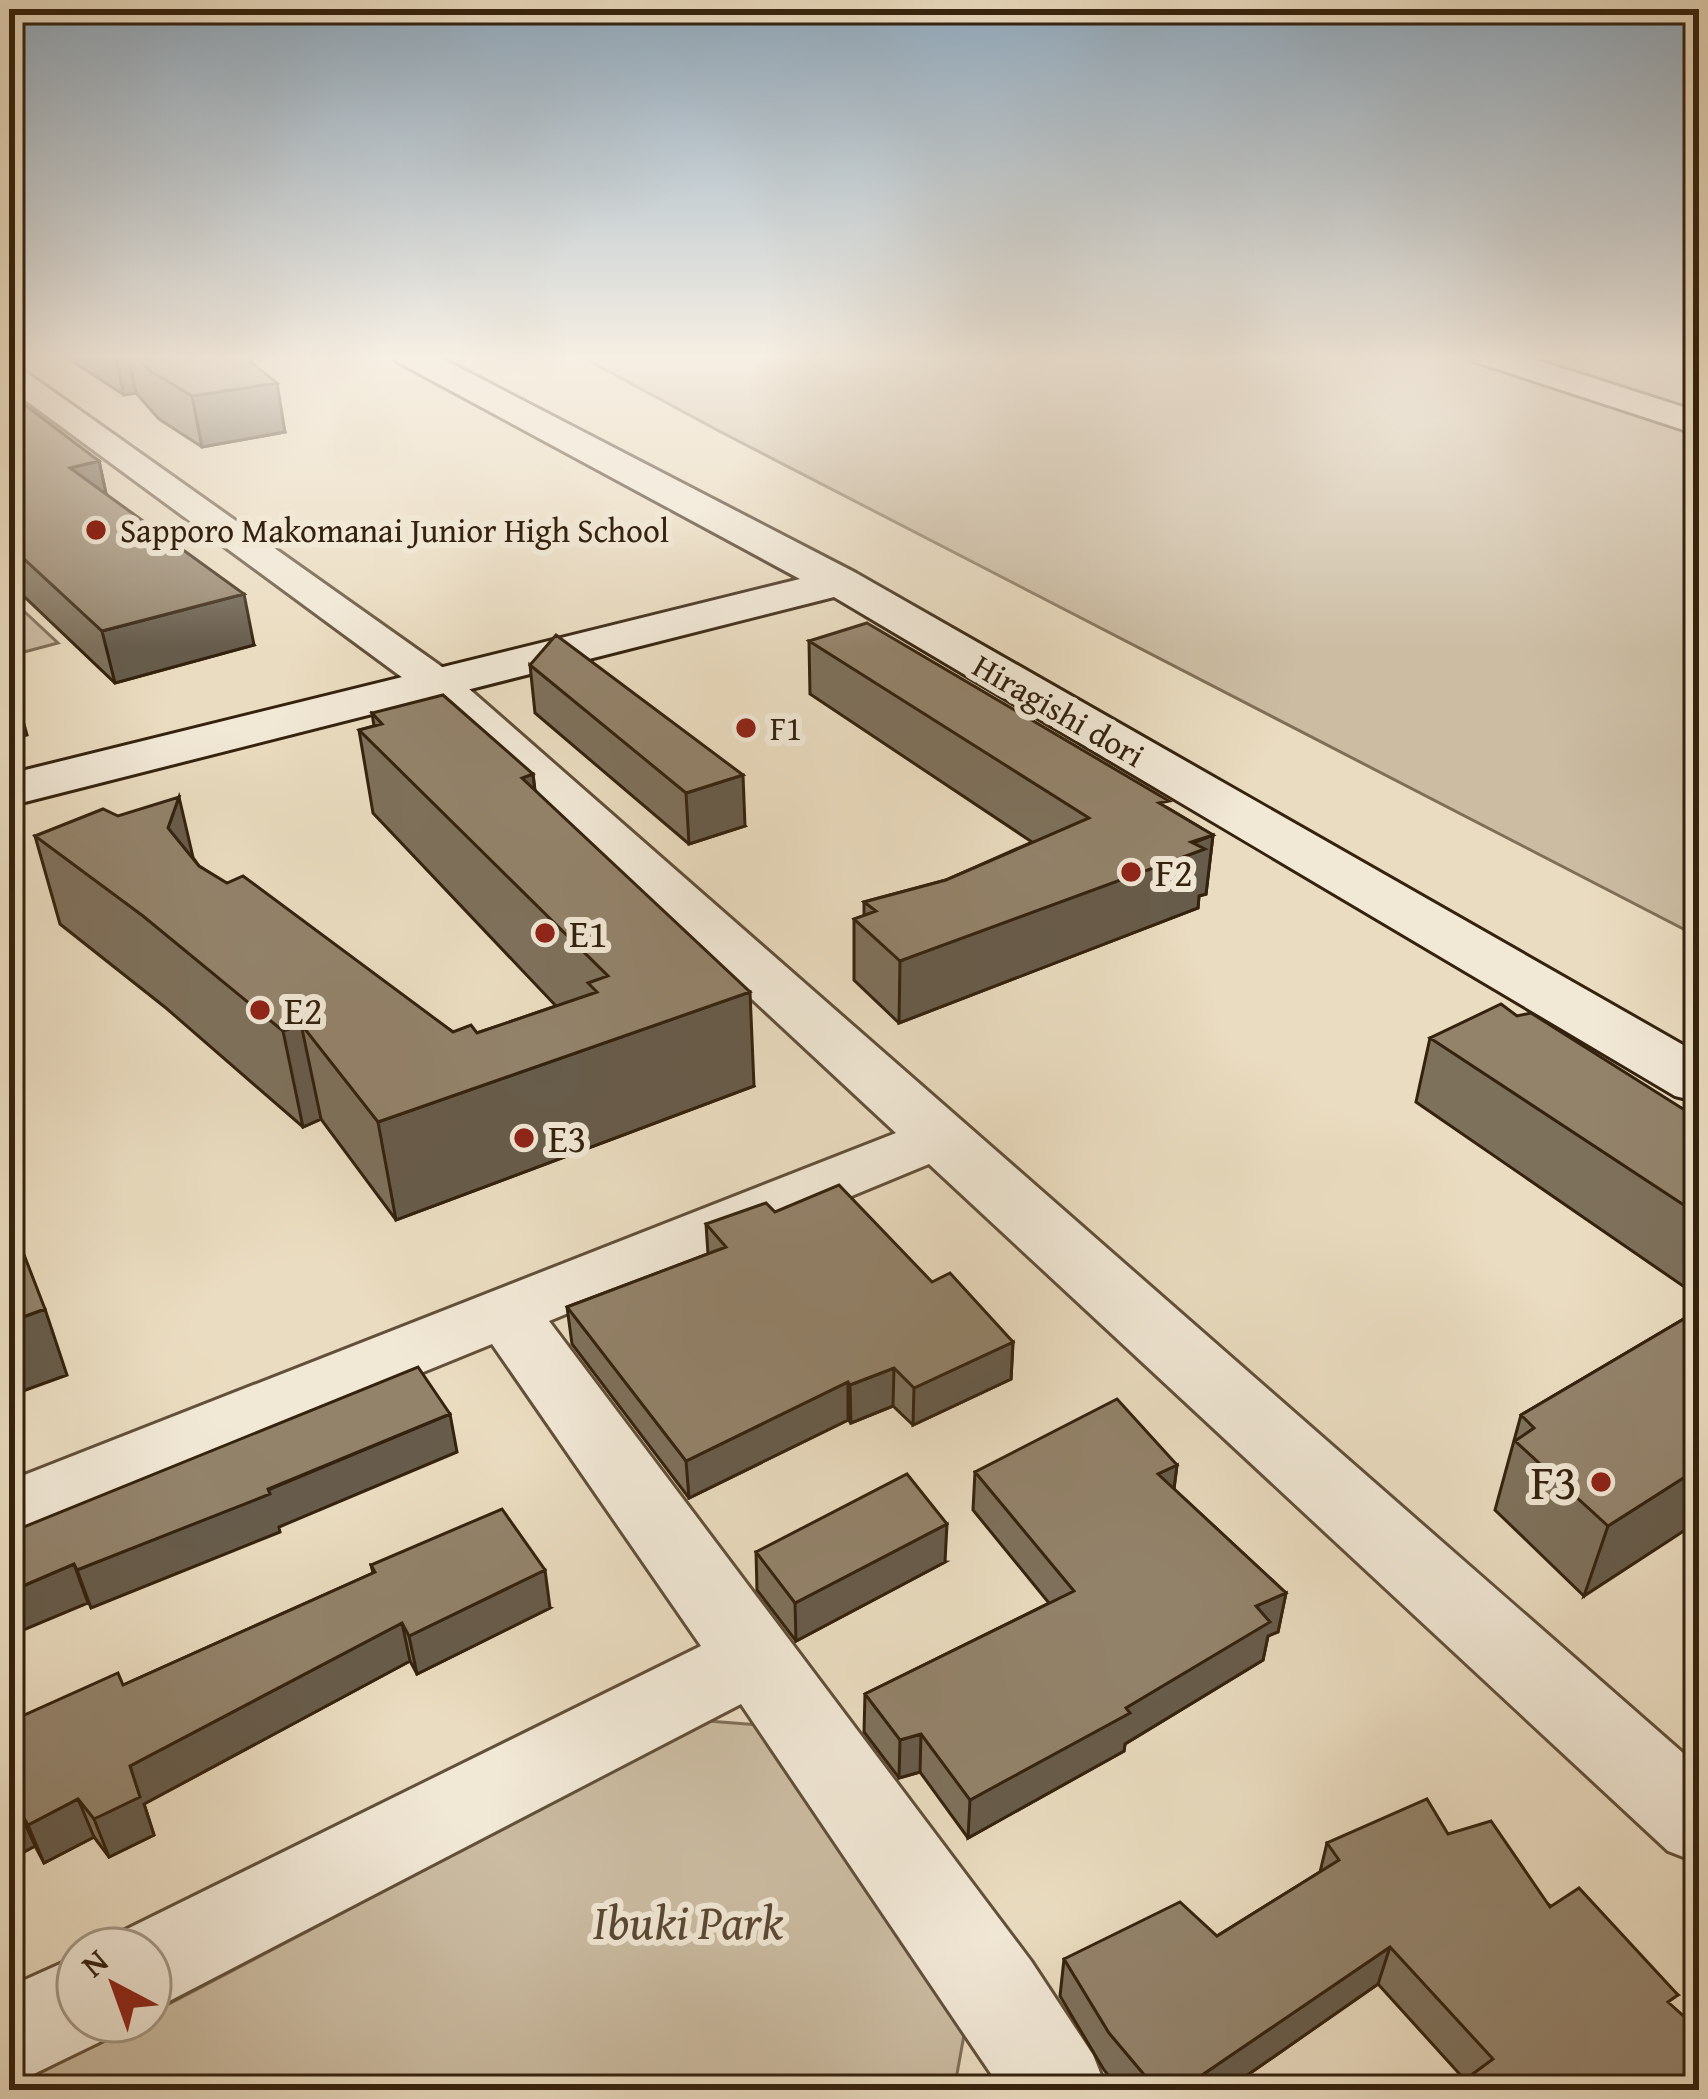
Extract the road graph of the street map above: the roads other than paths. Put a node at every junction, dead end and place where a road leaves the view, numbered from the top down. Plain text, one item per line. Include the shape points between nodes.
1 (118, 453) edge
2 (595, 453) edge
3 (840, 583) junction
4 (436, 683) junction
5 (9, 790) edge
6 (1699, 1082) edge
7 (940, 1137) junction
8 (505, 1311) junction
9 (9, 1512) edge
10 (754, 1658) junction
11 (1699, 1823) edge
12 (174, 1954) edge
13 (54, 2015) edge
14 (9, 2038) edge
15 (1053, 2088) edge

1 - 4 street
2 - 3 street, Hiragishi dori
3 - 4 street
3 - 6 street, Hiragishi dori
4 - 5 street
4 - 7 street
7 - 8 street
7 - 11 street
8 - 9 street
8 - 10 street
10 - 12 street
10 - 15 street via 997,1994
13 - 14 street

